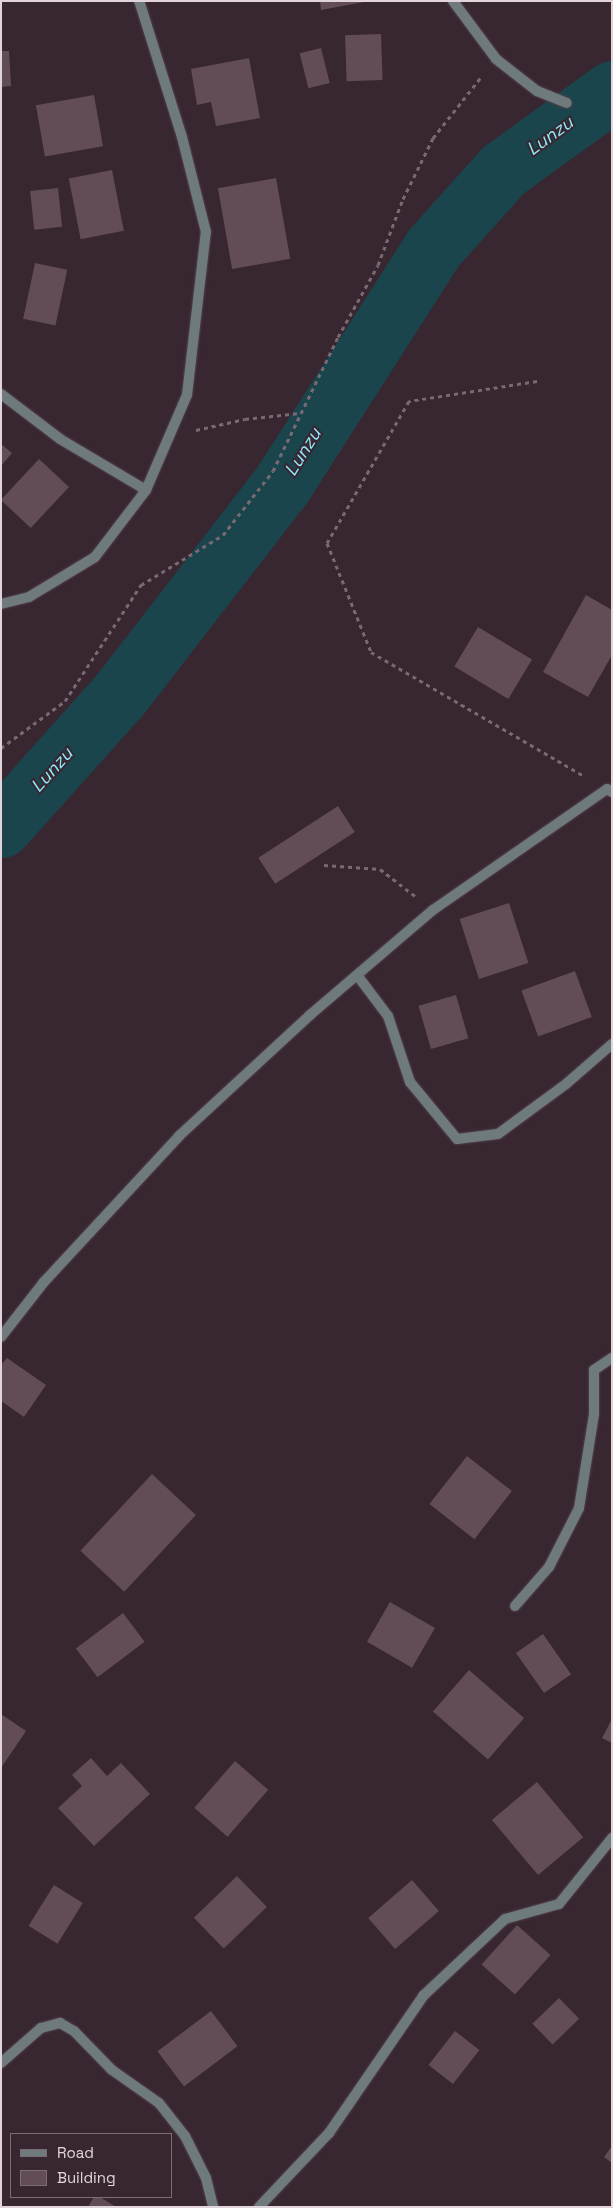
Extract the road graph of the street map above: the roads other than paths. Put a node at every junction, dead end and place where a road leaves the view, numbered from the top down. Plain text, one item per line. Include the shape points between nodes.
1 (139, 1) edge
2 (453, 1) edge
3 (567, 103) dead end
4 (1, 394) edge
5 (146, 490) junction
6 (1, 604) edge
7 (609, 790) edge
8 (357, 975) junction
9 (612, 1044) edge
10 (1, 1337) edge
11 (612, 1358) edge
12 (515, 1606) dead end
13 (612, 1838) edge
14 (1, 2063) edge
15 (213, 2207) edge
16 (259, 2207) edge

1 - 5 street via 182,137 206,232 187,395
2 - 3 street via 496,59 538,90
4 - 5 street via 60,438
5 - 6 street via 95,557 29,597
7 - 8 street via 433,910
8 - 9 street via 388,1016 410,1082 457,1139 498,1134 566,1084
8 - 10 street via 179,1136 44,1282
11 - 12 street via 594,1370 594,1414 579,1508 549,1567
13 - 16 street via 559,1904 505,1919 423,1996 329,2132
14 - 15 street via 41,2028 60,2023 74,2031 112,2070 158,2103 185,2136 206,2178

